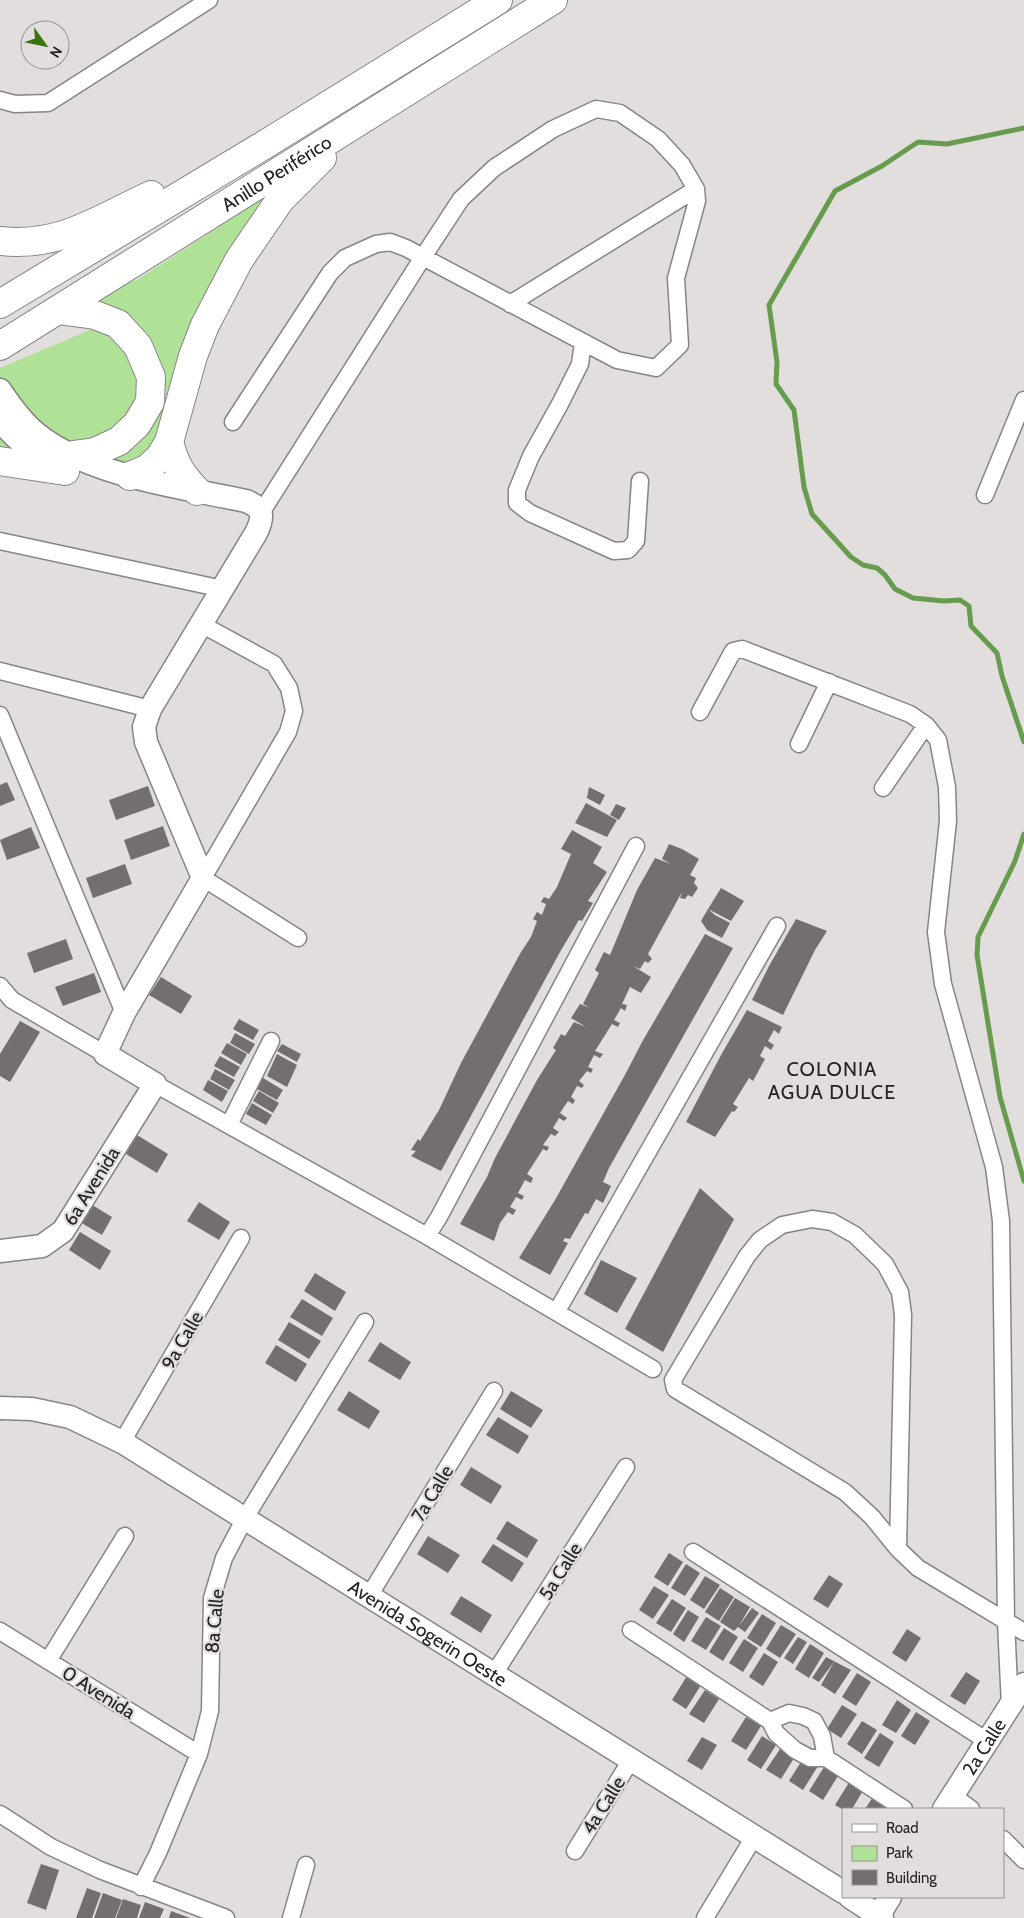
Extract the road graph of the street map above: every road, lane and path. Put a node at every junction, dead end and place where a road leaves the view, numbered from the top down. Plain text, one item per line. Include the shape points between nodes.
1 (210, 0) edge
2 (498, 0) edge
3 (553, 0) edge
4 (0, 100) edge
5 (357, 123) junction
6 (269, 142) junction
7 (696, 189) junction
8 (0, 241) edge
9 (423, 257) junction
10 (0, 304) edge
11 (510, 304) junction
12 (58, 310) junction
13 (583, 342) junction
14 (0, 346) edge
15 (1024, 400) edge
16 (2, 403) edge
17 (233, 422) dead end
18 (169, 442) junction
19 (0, 461) edge
20 (69, 463) junction
21 (130, 476) junction
22 (640, 481) dead end
23 (197, 491) junction
24 (985, 495) dead end
25 (261, 513) junction
26 (0, 541) edge
27 (223, 589) junction
28 (201, 624) junction
29 (0, 670) edge
30 (829, 682) junction
31 (150, 709) junction
32 (700, 712) dead end
33 (0, 715) edge
34 (926, 725) junction
35 (799, 744) dead end
36 (882, 788) dead end
37 (636, 846) dead end
38 (203, 878) junction
39 (777, 926) dead end
40 (298, 938) dead end
41 (0, 986) edge
42 (124, 1013) junction
43 (271, 1040) dead end
44 (105, 1054) junction
45 (155, 1084) junction
46 (229, 1125) junction
47 (427, 1236) junction
48 (241, 1238) dead end
49 (0, 1251) edge
50 (557, 1311) junction
51 (365, 1322) dead end
52 (653, 1369) dead end
53 (494, 1391) dead end
54 (0, 1408) edge
55 (122, 1442) junction
56 (626, 1467) dead end
57 (245, 1518) junction
58 (124, 1536) dead end
59 (898, 1549) junction
60 (693, 1552) dead end
61 (369, 1596) junction
62 (1006, 1622) junction
63 (631, 1630) dead end
64 (0, 1631) edge
65 (1024, 1632) edge
66 (48, 1660) junction
67 (494, 1674) junction
68 (1024, 1684) edge
69 (1010, 1707) junction
70 (770, 1721) junction
71 (987, 1741) junction
72 (199, 1754) junction
73 (826, 1758) junction
74 (631, 1760) junction
75 (948, 1802) edge
76 (902, 1808) edge
77 (968, 1808) edge
78 (0, 1814) edge
79 (754, 1837) junction
80 (1004, 1840) edge
81 (575, 1850) dead end
82 (1024, 1860) edge
83 (306, 1865) dead end
84 (141, 1887) junction
85 (842, 1891) edge
86 (852, 1898) edge
87 (882, 1912) edge
88 (226, 1918) edge
89 (291, 1918) edge
90 (705, 1918) edge

1 - 4 street via 48,102 15,104
2 - 6 highway, Anillo Periférico
3 - 5 highway, Anillo Periférico
5 - 12 highway, Anillo Periférico
5 - 18 highway via 280,200 239,260 205,324
6 - 8 highway via 71,234 47,241
6 - 10 highway, Anillo Periférico
7 - 9 street via 682,164 658,139 620,113 596,109 553,129 494,168 461,199
7 - 11 street
7 - 13 street via 697,201 676,278 680,345 656,368 617,360
9 - 11 street
9 - 17 street via 390,242 376,244 345,258 330,273
9 - 25 street
11 - 13 street
12 - 14 highway, Anillo Periférico
12 - 20 highway via 95,316 118,324 138,346 151,376 150,402 137,424 119,441
13 - 22 street via 580,364 531,456 517,490 518,503 530,513 614,551 628,550 636,541
15 - 24 street
16 - 20 street
18 - 21 highway via 147,469
18 - 23 highway via 174,462
19 - 20 highway
20 - 21 street via 94,465
21 - 23 street
23 - 25 street via 246,501 256,505
25 - 27 street via 261,523
26 - 27 street
27 - 28 street
28 - 31 street
28 - 38 street via 274,664 289,688 294,711 288,732
29 - 31 street
30 - 32 street via 742,649 733,652
30 - 34 street via 910,714
30 - 35 street
31 - 38 street via 144,727 146,742
33 - 42 street
34 - 36 street
34 - 62 street via 938,740 947,787 948,821 936,932 943,984 994,1167 1001,1221
37 - 47 street
38 - 40 street
38 - 42 street
39 - 50 street
41 - 44 street via 12,1000
42 - 44 street
43 - 46 street
44 - 45 street
45 - 46 street
45 - 49 street, 6a Avenida via 63,1231 42,1246
46 - 47 street
47 - 50 street
48 - 55 street, 9a Calle
50 - 52 street
51 - 57 street, 8a Calle
53 - 61 street, 7a Calle
54 - 55 street, Avenida Sogerin Oeste via 70,1417
55 - 57 street, Avenida Sogerin Oeste
56 - 67 street, 5a Calle
57 - 61 street, Avenida Sogerin Oeste
57 - 72 street, 8a Calle via 224,1558 212,1598 210,1711
58 - 66 street
59 - 59 street via 903,1315 900,1292 885,1264 855,1235 832,1222 812,1219 782,1225 760,1240 747,1256 673,1380 675,1389 844,1492 872,1517
59 - 62 street via 918,1568
60 - 71 street
61 - 67 street, Avenida Sogerin Oeste
62 - 65 street
62 - 69 street
63 - 70 street
64 - 66 street, 0 Avenida
66 - 72 street, 0 Avenida
67 - 74 street, Avenida Sogerin Oeste
68 - 69 street, 2a Calle
69 - 71 street, 2a Calle
70 - 73 street via 776,1733 795,1750 810,1758
70 - 73 street via 789,1713 814,1721 822,1736
71 - 75 street, 2a Calle
72 - 84 street, 8a Calle
73 - 76 street
74 - 79 street, Avenida Sogerin Oeste
74 - 81 street, 4a Calle
75 - 77 street
78 - 84 street via 51,1847
79 - 85 street, Avenida Sogerin Oeste
79 - 90 street
80 - 82 street
83 - 89 street
84 - 88 street
86 - 87 street

